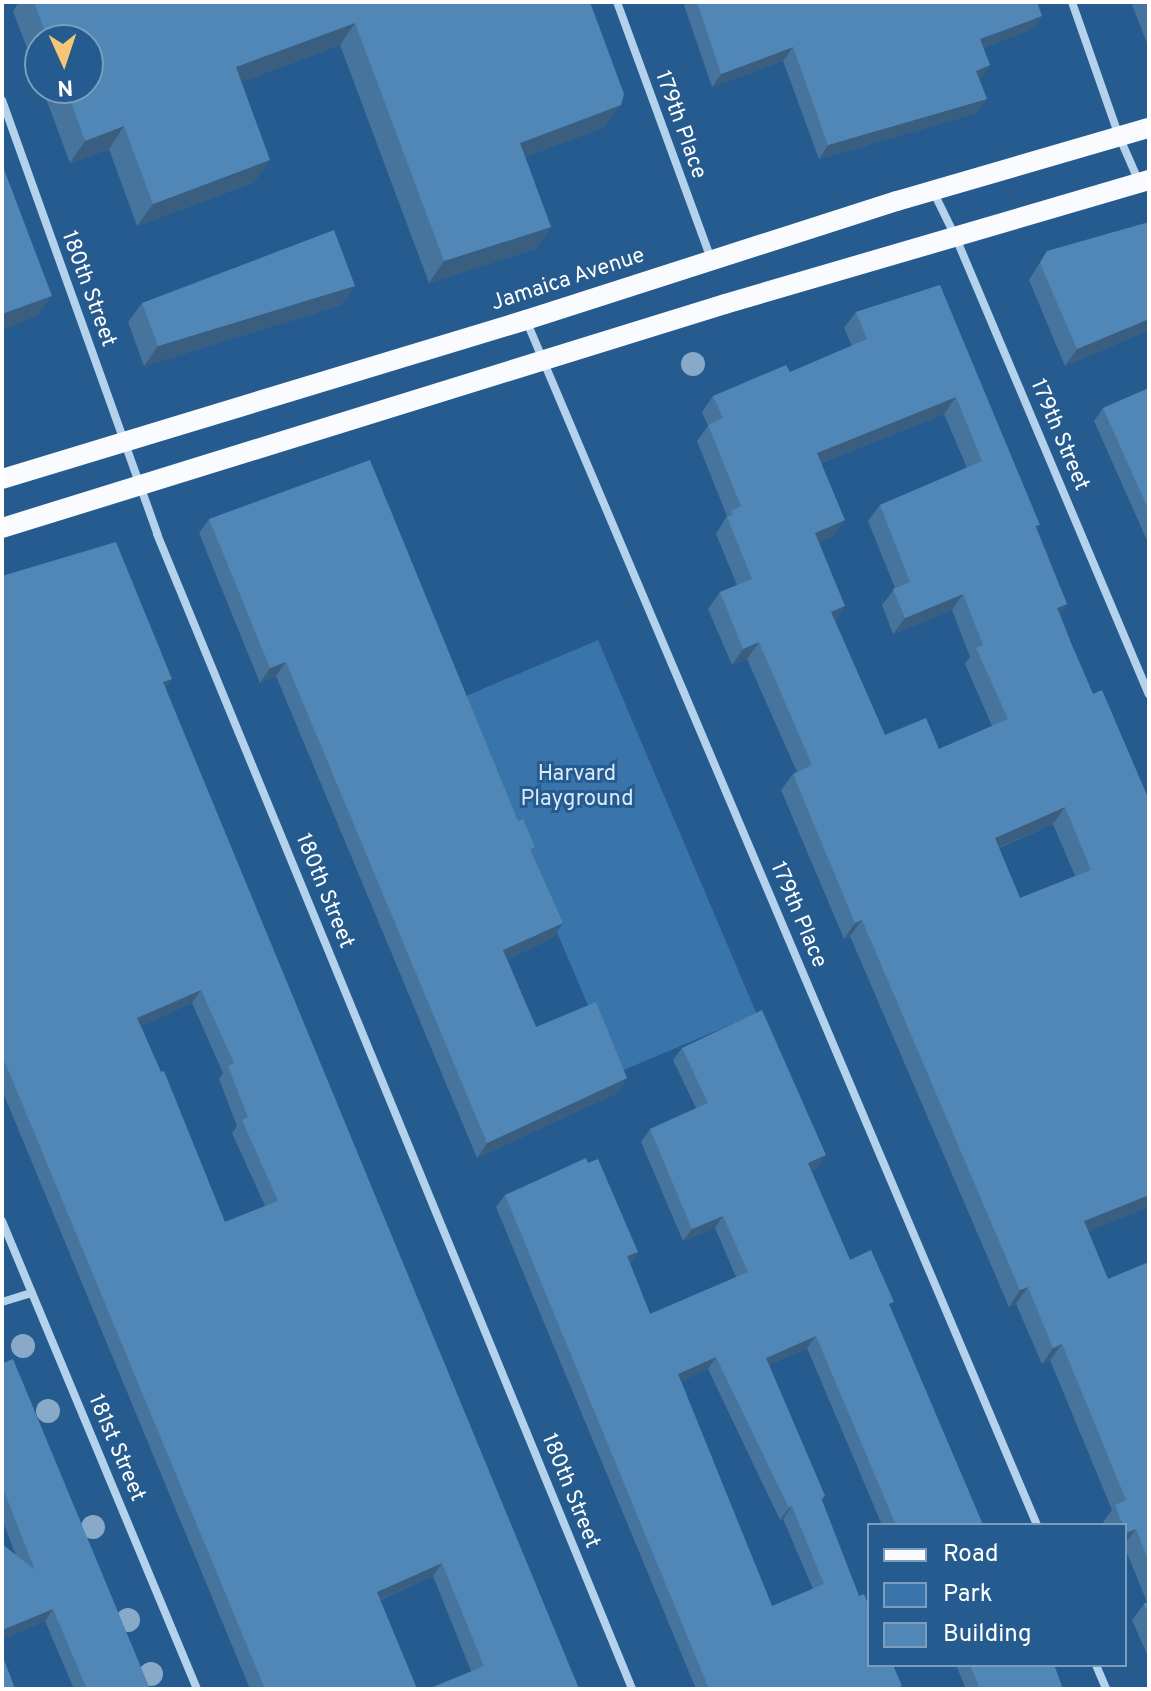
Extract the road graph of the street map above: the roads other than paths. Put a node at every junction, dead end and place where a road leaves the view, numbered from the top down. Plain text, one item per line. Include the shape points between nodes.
1 (617, 2) edge
2 (1072, 2) edge
3 (2, 100) edge
4 (1149, 128) edge
5 (1119, 136) junction
6 (1144, 182) edge
7 (932, 191) junction
8 (956, 238) junction
9 (711, 259) junction
10 (526, 320) junction
11 (544, 362) junction
12 (124, 441) junction
13 (2, 479) edge
14 (139, 487) junction
15 (2, 528) edge
16 (1149, 694) edge
17 (2, 1221) edge
18 (32, 1293) junction
19 (2, 1302) edge
20 (1036, 1523) edge
21 (1097, 1667) edge
22 (197, 1689) edge
23 (632, 1689) edge
24 (1106, 1689) edge

1 - 9 street, 179th Place
2 - 5 street
3 - 12 street, 180th Street
4 - 5 main road, Jamaica Avenue
5 - 6 street
5 - 7 main road, Jamaica Avenue
6 - 8 main road
7 - 8 street, 179th Street
7 - 9 main road, Jamaica Avenue
8 - 11 main road
8 - 16 street, 179th Street
9 - 10 main road, Jamaica Avenue
10 - 11 street, 179th Place
10 - 12 main road, Jamaica Avenue
11 - 14 main road
11 - 20 street, 179th Place
12 - 13 main road, Jamaica Avenue
12 - 14 street, 180th Street
14 - 15 main road
14 - 23 street, 180th Street
17 - 18 street, 181st Street
18 - 19 street
18 - 22 street, 181st Street
21 - 24 street

